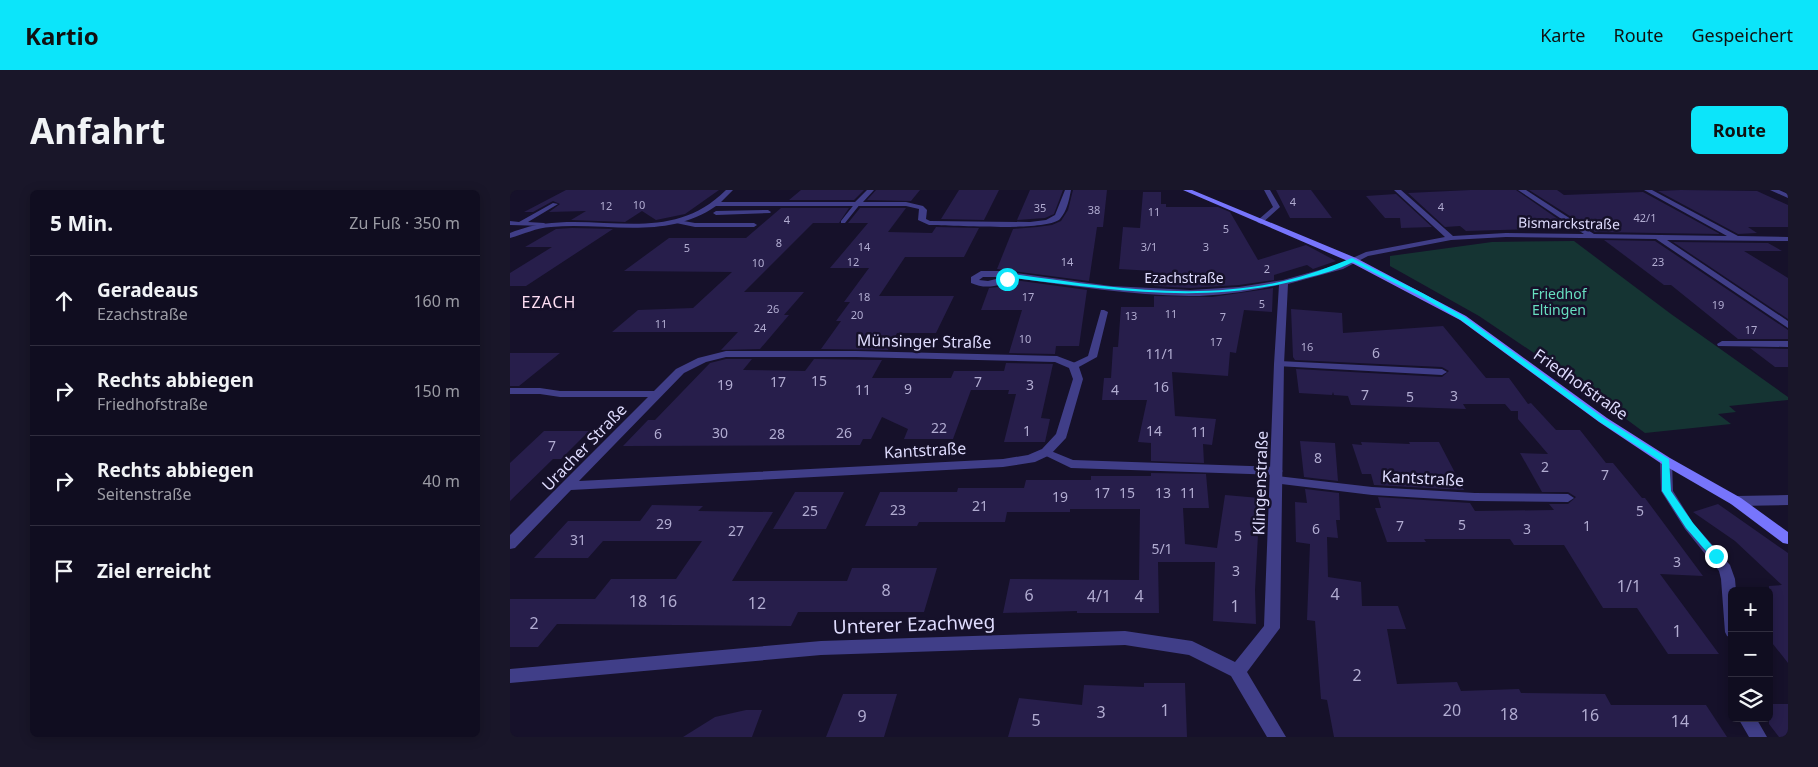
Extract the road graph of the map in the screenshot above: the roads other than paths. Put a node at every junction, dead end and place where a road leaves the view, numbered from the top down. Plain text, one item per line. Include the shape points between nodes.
1 (730, 190) edge
2 (870, 190) edge
3 (1068, 190) edge
4 (1186, 190) edge
5 (1267, 190) edge
6 (1397, 190) edge
7 (1521, 190) edge
8 (1647, 190) edge
9 (1772, 190) edge
10 (1788, 196) edge
11 (858, 203) junction
12 (555, 204) dead end
13 (715, 204) junction
14 (716, 212) dead end
15 (758, 212) junction
16 (768, 212) dead end
17 (678, 222) junction
18 (843, 222) dead end
19 (1261, 222) junction
20 (510, 223) edge
21 (521, 223) junction
22 (744, 224) junction
23 (754, 224) dead end
24 (544, 225) junction
25 (510, 236) edge
26 (1593, 236) junction
27 (1658, 237) junction
28 (1451, 238) junction
29 (1737, 238) junction
30 (1788, 239) edge
31 (1352, 260) junction
32 (1012, 276) dead end
33 (1284, 282) junction
34 (1104, 312) dead end
35 (1788, 325) edge
36 (1722, 344) dead end
37 (1788, 344) edge
38 (1279, 364) junction
39 (1074, 366) junction
40 (680, 371) joint
41 (1442, 372) dead end
42 (510, 391) edge
43 (657, 394) junction
44 (1046, 452) junction
45 (1666, 461) junction
46 (1277, 475) junction
47 (570, 486) junction
48 (1568, 498) dead end
49 (1788, 500) edge
50 (1736, 501) junction
51 (1788, 539) edge
52 (510, 544) edge
53 (1729, 587) edge
54 (1237, 671) junction
55 (510, 676) edge
56 (1749, 722) edge
57 (1277, 737) edge
58 (1759, 737) edge

1 - 13 street
2 - 11 street
3 - 11 street via 1058,217 1030,224 929,224 922,220 921,207
4 - 19 street, Friedhofstraße
5 - 19 street via 1276,207
6 - 28 street
7 - 26 street
8 - 29 street
9 - 10 street
11 - 13 street
11 - 18 lane
12 - 21 lane
13 - 17 street
14 - 15 lane
15 - 16 lane
15 - 22 lane
17 - 22 lane
17 - 24 street
19 - 31 street, Friedhofstraße
20 - 21 lane
21 - 24 lane
22 - 23 lane
24 - 25 street
26 - 27 street, Bismarckstraße
26 - 28 street, Bismarckstraße
27 - 29 street, Bismarckstraße
27 - 35 street
28 - 31 street, Bismarckstraße via 1366,254
29 - 30 street, Bismarckstraße
31 - 33 street, Ezachstraße via 1340,267
31 - 45 street, Friedhofstraße via 1463,318 1602,420
32 - 33 street, Ezachstraße via 1111,289 1190,293 1239,290
33 - 38 street, Klingenstraße
34 - 39 lane via 1092,358
36 - 37 street
38 - 41 lane
38 - 46 street, Klingenstraße
39 - 40 street, Münsinger Straße via 1058,359 1000,357 726,354 702,360
39 - 44 street via 1078,379 1062,435
40 - 43 street, Uracher Straße
42 - 43 lane
43 - 47 street, Uracher Straße
44 - 46 lane, Kantstraße via 1071,464
44 - 47 street, Kantstraße via 1003,463
45 - 50 street, Friedhofstraße
45 - 53 lane via 1667,491 1725,569
46 - 48 lane, Kantstraße via 1372,491
46 - 54 street, Klingenstraße via 1272,628
47 - 52 street, Uracher Straße
49 - 50 street
50 - 51 street, Friedhofstraße
54 - 55 street, Unterer Ezachweg via 1192,648 1125,638 822,648
54 - 57 street
56 - 58 lane

